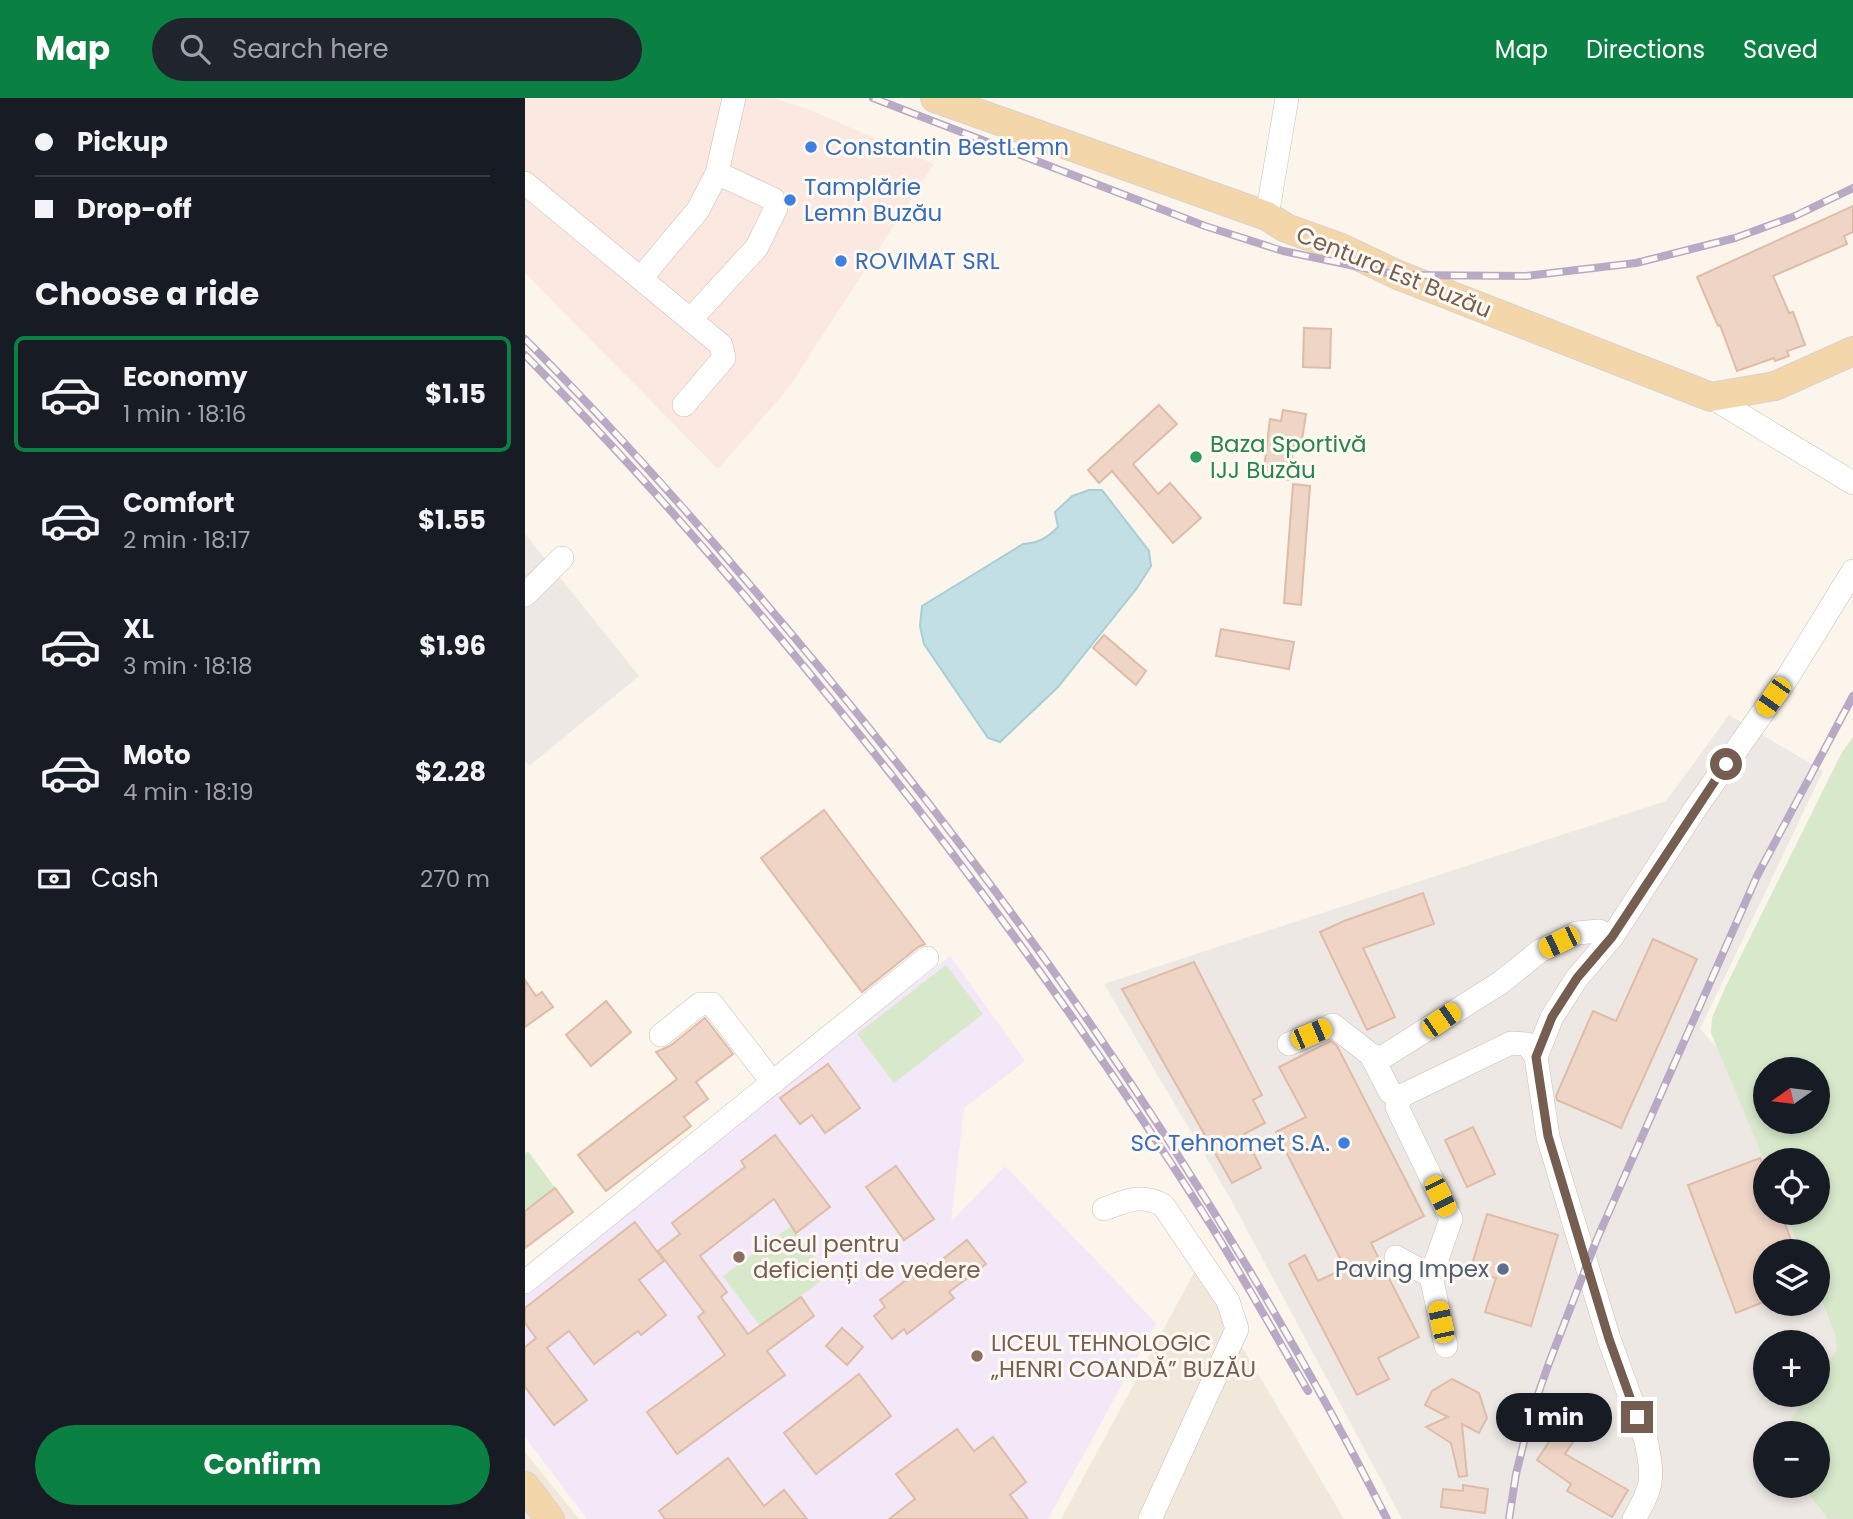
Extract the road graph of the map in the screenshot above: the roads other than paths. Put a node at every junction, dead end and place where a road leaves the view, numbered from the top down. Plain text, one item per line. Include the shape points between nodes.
1 (734, 98) edge
2 (935, 98) edge
3 (1287, 98) edge
4 (717, 173) junction
5 (525, 183) edge
6 (1267, 216) junction
7 (641, 278) junction
8 (691, 319) junction
9 (1853, 351) edge
10 (1711, 397) junction
11 (684, 405) dead end
12 (1853, 483) edge
13 (562, 558) dead end
14 (1853, 571) edge
15 (525, 595) edge
16 (1612, 937) junction
17 (927, 958) dead end
18 (661, 1035) dead end
19 (1289, 1044) dead end
20 (1536, 1057) junction
21 (1387, 1080) junction
22 (773, 1083) junction
23 (1104, 1209) dead end
24 (1396, 1257) dead end
25 (1431, 1276) junction
26 (525, 1282) edge
27 (1446, 1346) dead end
28 (525, 1486) edge
29 (1637, 1514) edge
30 (550, 1519) edge
31 (1150, 1519) edge

1 - 4 street
2 - 6 main road, Centura Est Buzău
3 - 6 street
4 - 7 street via 698,210
4 - 8 street via 773,199 776,208 757,247
5 - 7 street
6 - 10 main road, Centura Est Buzău via 1411,281
7 - 8 street
8 - 11 street via 721,345 724,358
9 - 10 main road via 1775,386
10 - 12 street
13 - 15 street
14 - 16 street via 1789,675
16 - 20 street via 1552,1017
16 - 21 street via 1599,931 1577,933 1541,951
17 - 22 street
18 - 22 street via 700,1004 712,1004
19 - 21 street via 1333,1025
20 - 21 street via 1527,1044 1511,1043
20 - 29 street via 1548,1136 1609,1339 1646,1441 1652,1476
21 - 25 street via 1451,1219
22 - 26 street
23 - 31 street via 1150,1198 1163,1205 1228,1301 1237,1329
24 - 25 street
25 - 27 street
28 - 30 main road

